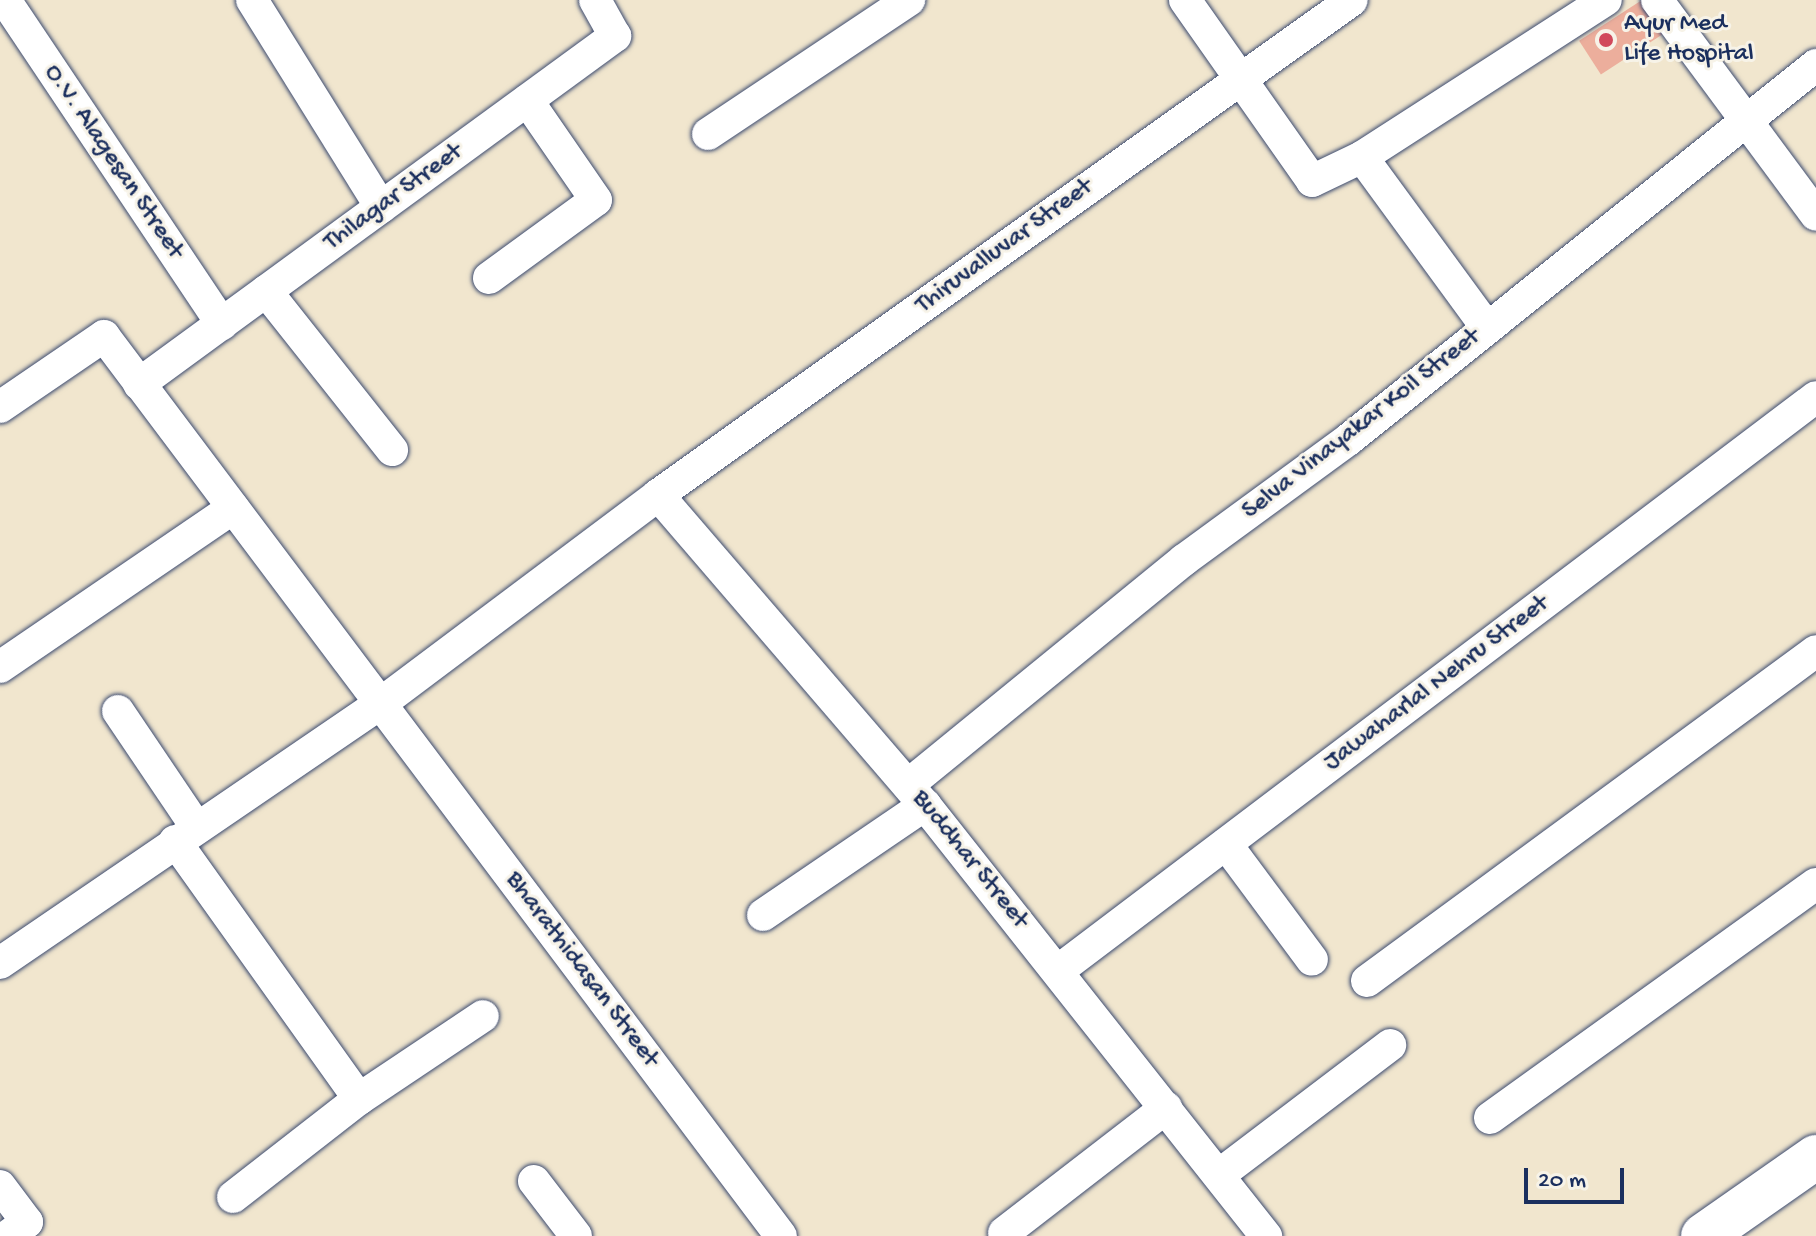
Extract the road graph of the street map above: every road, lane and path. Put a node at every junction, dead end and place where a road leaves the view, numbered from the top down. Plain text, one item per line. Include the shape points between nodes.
1 (5, 0) edge
2 (252, 0) edge
3 (595, 0) edge
4 (909, 0) edge
5 (1185, 0) edge
6 (1352, 0) edge
7 (1606, 0) edge
8 (1657, 0) edge
9 (1816, 65) edge
10 (1239, 80) junction
11 (527, 100) junction
12 (1745, 120) junction
13 (708, 134) dead end
14 (1362, 157) junction
15 (381, 207) junction
16 (1816, 215) edge
17 (489, 278) dead end
18 (266, 291) junction
19 (222, 324) junction
20 (1487, 328) junction
21 (139, 384) junction
22 (1816, 397) edge
23 (0, 407) edge
24 (392, 450) dead end
25 (658, 495) junction
26 (233, 508) junction
27 (1816, 651) edge
28 (0, 667) edge
29 (380, 704) junction
30 (118, 711) dead end
31 (916, 795) junction
32 (186, 834) junction
33 (1226, 844) junction
34 (1816, 884) edge
35 (763, 915) dead end
36 (1312, 960) dead end
37 (0, 963) edge
38 (1059, 970) junction
39 (1367, 981) dead end
40 (483, 1016) dead end
41 (1390, 1045) dead end
42 (359, 1099) junction
43 (1166, 1108) junction
44 (1490, 1118) dead end
45 (1816, 1157) edge
46 (1219, 1175) junction
47 (534, 1181) dead end
48 (0, 1186) edge
49 (233, 1197) dead end
50 (1004, 1233) dead end
51 (8, 1236) edge
52 (576, 1236) edge
53 (781, 1236) edge
54 (1266, 1236) edge
55 (1703, 1236) edge

1 - 19 street, O.V. Alagesan Street
2 - 15 street
3 - 11 street, Thilagar Street via 615,36
4 - 13 street
5 - 10 street
6 - 10 street, Thiruvalluvar Street
7 - 14 street
8 - 12 street
9 - 12 street, Selva Vinayakar Koil Street
10 - 14 street via 1312,181
10 - 25 street, Thiruvalluvar Street
11 - 15 street, Thilagar Street
11 - 17 street via 596,200
12 - 16 street
12 - 20 street, Selva Vinayakar Koil Street
14 - 20 street
15 - 18 street, Thilagar Street
18 - 19 street, Thilagar Street
18 - 24 street
19 - 21 street, Thilagar Street
20 - 31 street, Selva Vinayakar Koil Street via 1337,448 1184,560
21 - 23 street, Bharathidasan Street via 104,336
21 - 26 street, Bharathidasan Street
22 - 33 street, Jawaharlal Nehru Street
25 - 29 street, Thiruvalluvar Street
25 - 31 street, Buddhar Street
26 - 28 street
26 - 29 street, Bharathidasan Street
27 - 39 street
29 - 32 street, Thiruvalluvar Street
29 - 53 street, Bharathidasan Street
30 - 32 street
31 - 35 street, Selva Vinayakar Koil Street
31 - 38 street, Buddhar Street
32 - 37 street, Thiruvalluvar Street
32 - 42 street
33 - 36 street
33 - 38 street, Jawaharlal Nehru Street
34 - 44 street
38 - 43 street, Buddhar Street
40 - 42 street
41 - 46 street
42 - 49 street
43 - 46 street, Buddhar Street
43 - 50 street
45 - 55 street
46 - 54 street, Buddhar Street
47 - 52 street
48 - 51 street via 27,1222

